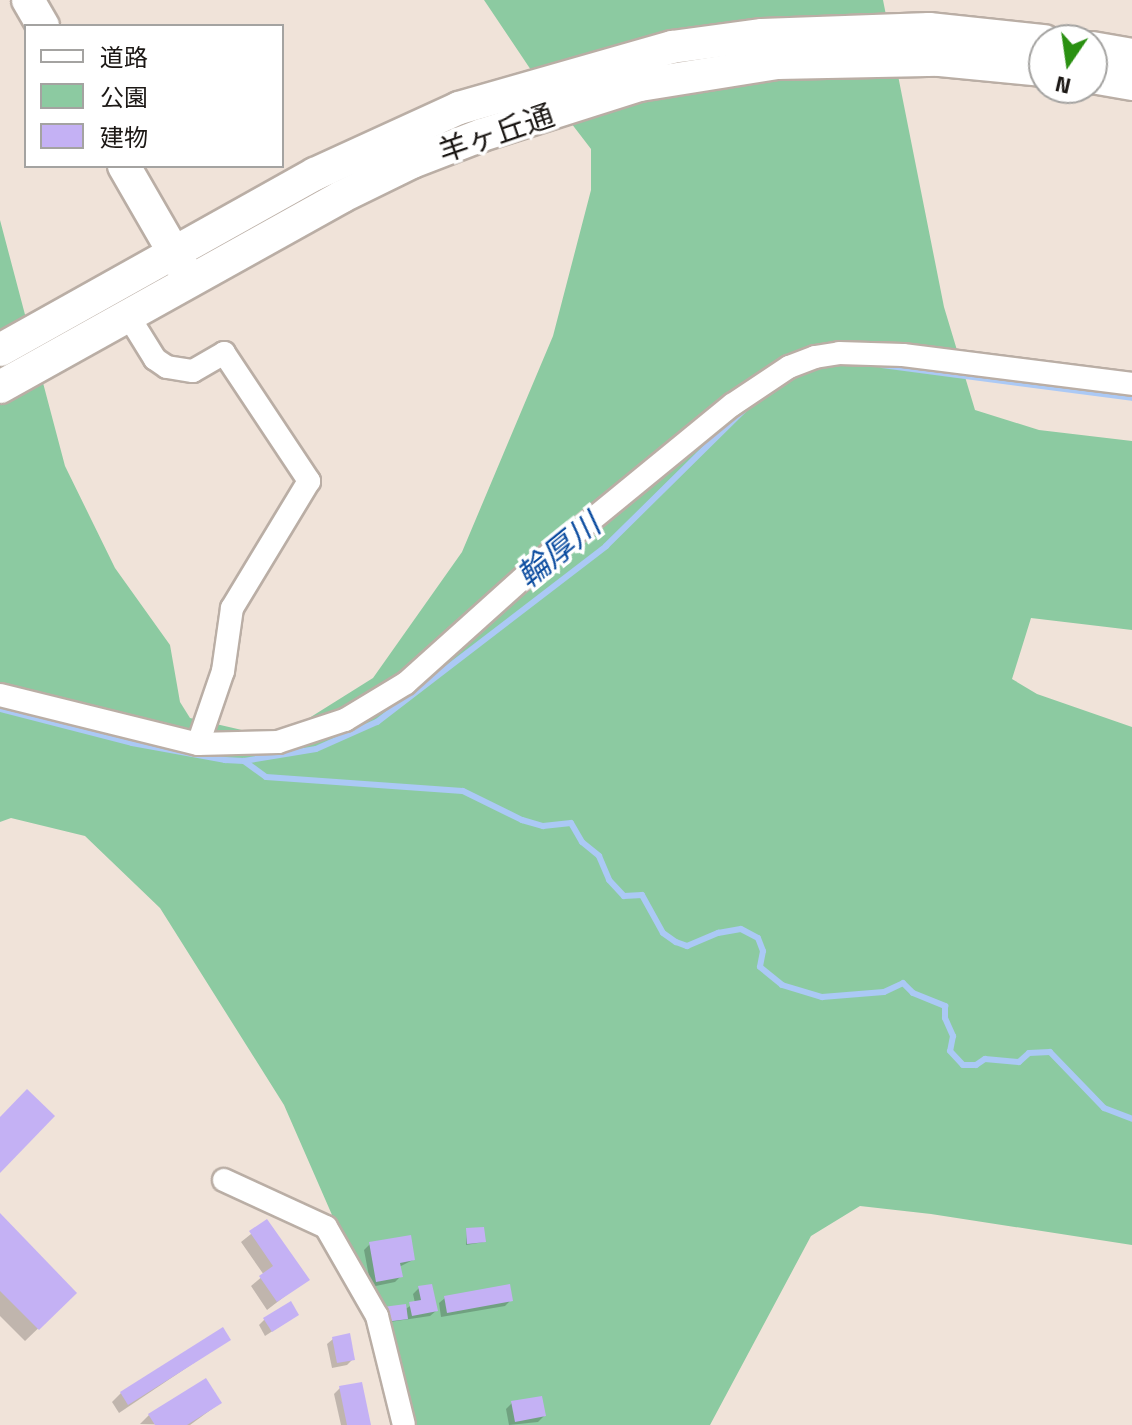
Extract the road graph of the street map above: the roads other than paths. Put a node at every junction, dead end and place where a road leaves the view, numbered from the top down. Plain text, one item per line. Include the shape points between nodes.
1 (28, 0) edge
2 (42, 24) edge
3 (1028, 39) edge
4 (1108, 51) edge
5 (1132, 55) edge
6 (1028, 68) edge
7 (1108, 80) edge
8 (1132, 84) edge
9 (125, 168) edge
10 (173, 252) junction
11 (192, 282) junction
12 (129, 317) junction
13 (0, 350) edge
14 (1132, 384) edge
15 (0, 387) edge
16 (0, 695) edge
17 (198, 744) junction
18 (224, 1180) dead end
19 (404, 1425) edge

1 - 2 main road
3 - 10 main road, 羊ヶ丘通 via 929,29 851,30 672,47 459,108 315,174
4 - 5 main road
6 - 11 main road, 羊ヶ丘通 via 940,60 777,63 640,85 412,162
7 - 8 main road
9 - 10 main road
10 - 11 main road
10 - 13 main road, 羊ヶ丘通
11 - 12 main road, 羊ヶ丘通
12 - 15 main road, 羊ヶ丘通
12 - 17 street via 155,359 167,367 193,371 224,353 309,481 232,608 223,671
14 - 17 street via 903,355 815,357 773,376 732,405 551,553 406,683 319,731 278,742
16 - 17 street
18 - 19 street via 326,1227 377,1316

